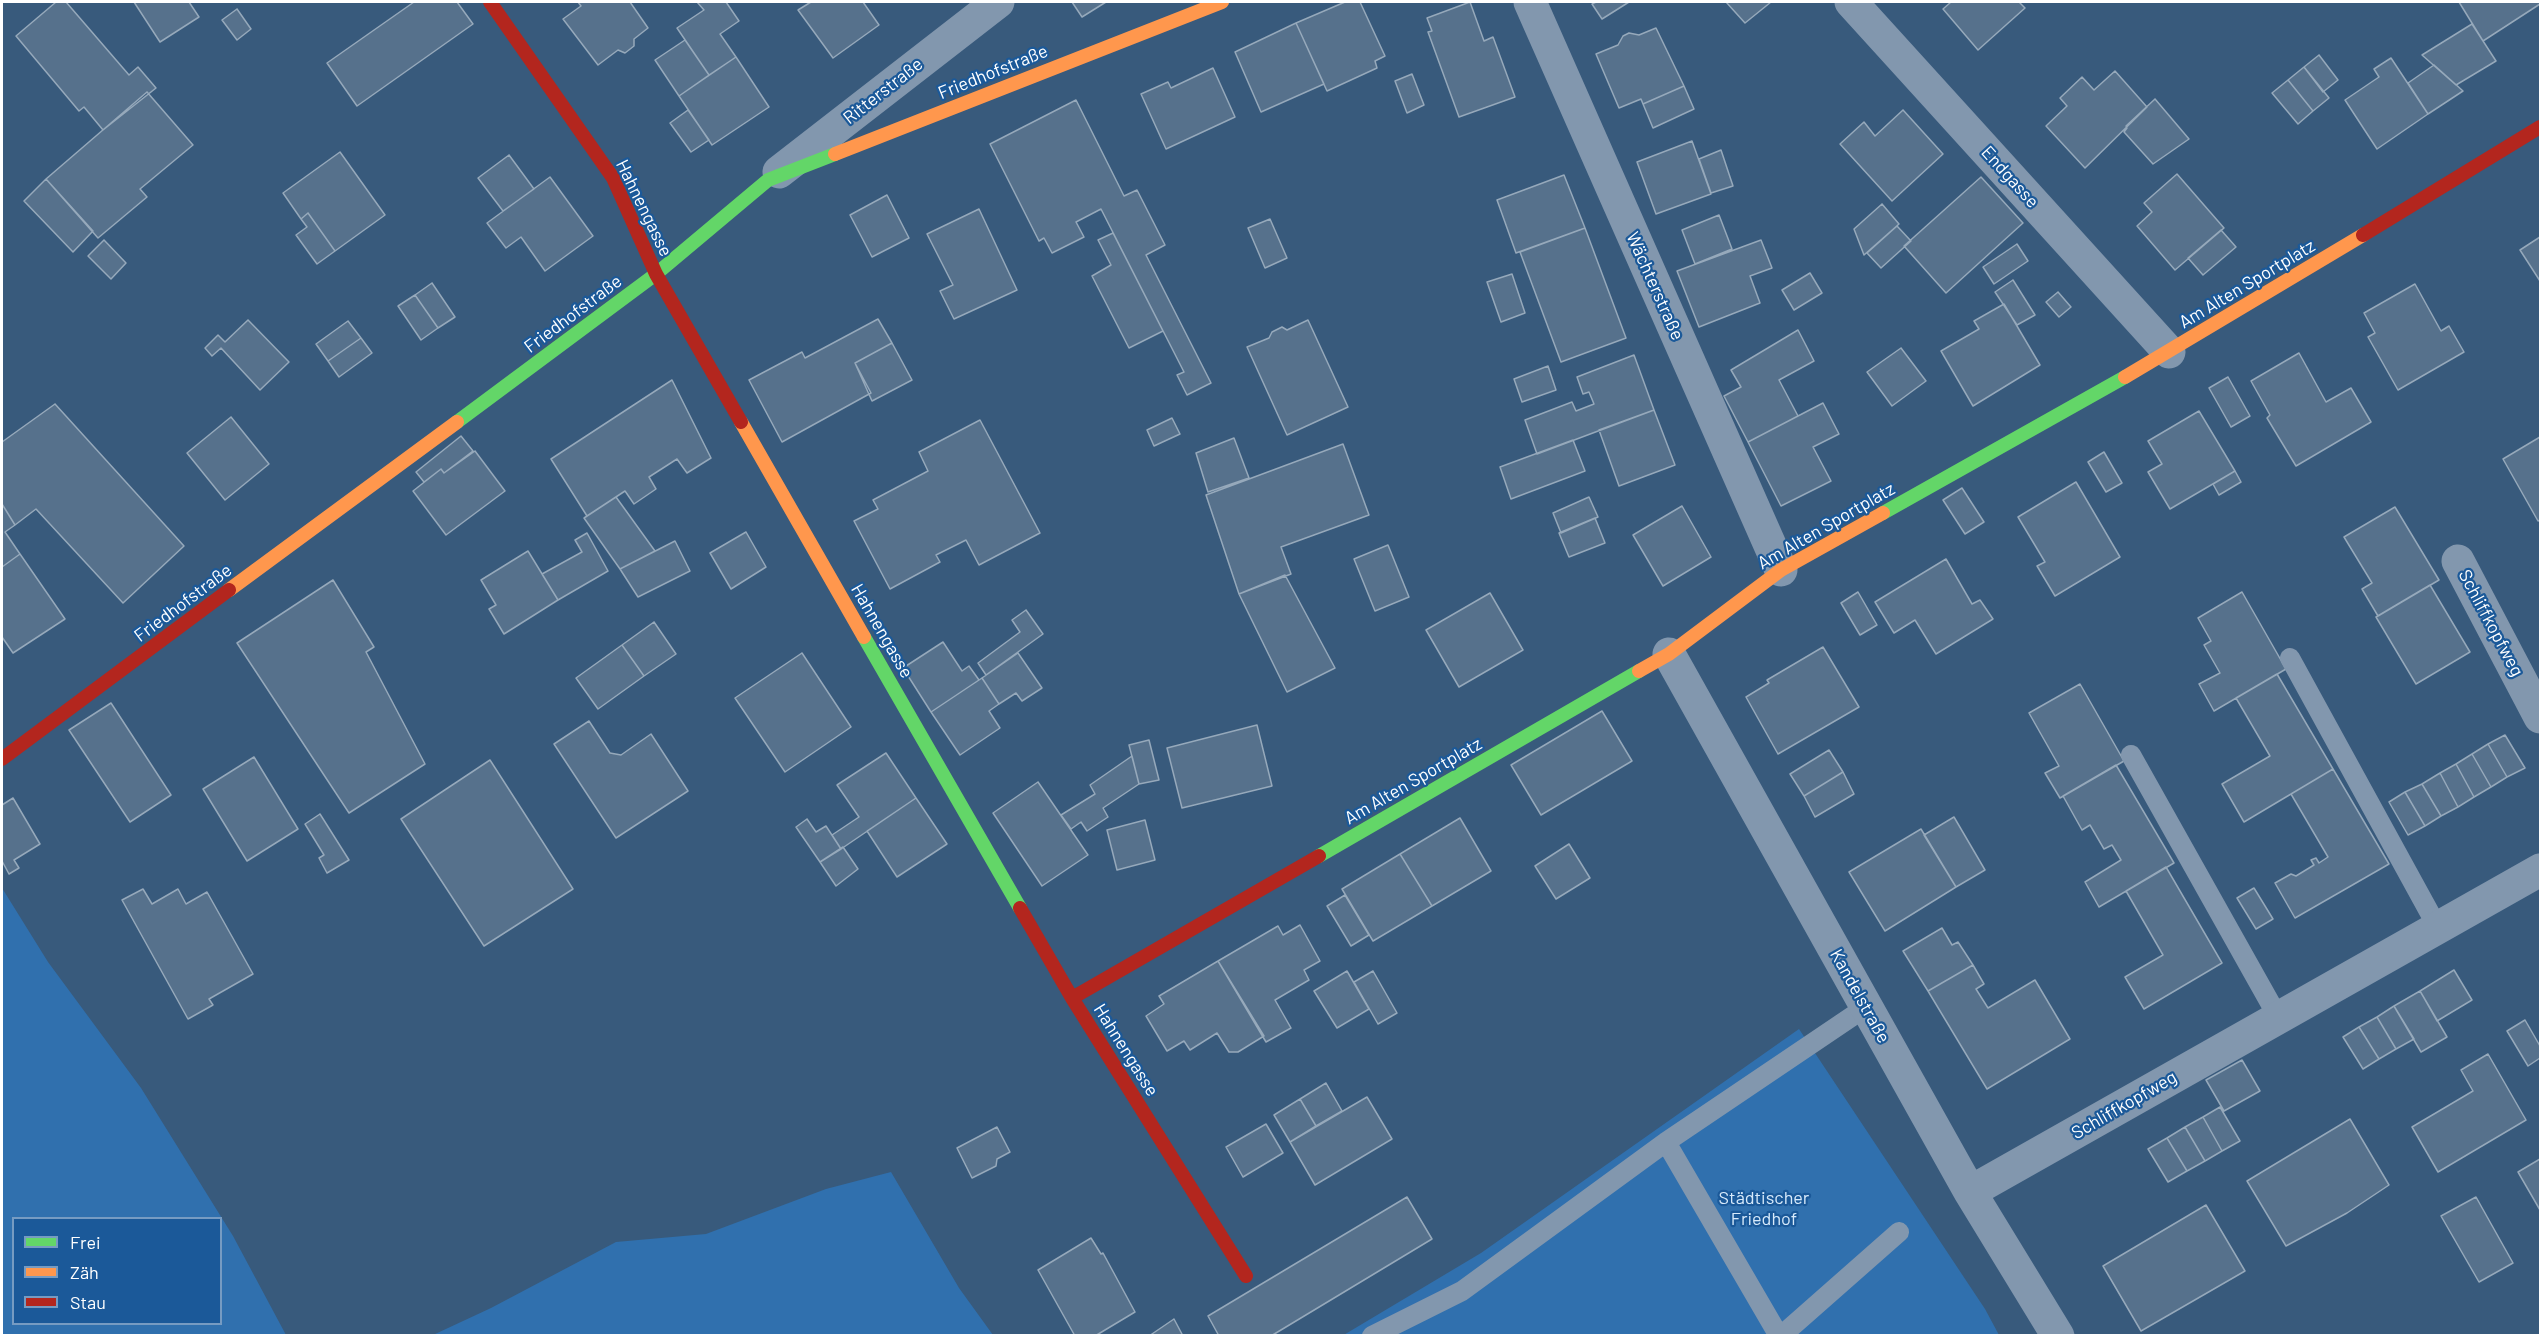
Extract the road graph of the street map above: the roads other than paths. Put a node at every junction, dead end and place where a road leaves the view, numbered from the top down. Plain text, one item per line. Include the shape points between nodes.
1 (490, 2) edge
2 (998, 2) edge
3 (1222, 2) edge
4 (1530, 2) edge
5 (1851, 2) edge
6 (2541, 127) edge
7 (768, 180) junction
8 (656, 274) junction
9 (2169, 352) junction
10 (2458, 561) dead end
11 (1781, 570) junction
12 (1669, 654) junction
13 (2290, 658) dead end
14 (2541, 717) edge
15 (2131, 755) dead end
16 (2, 759) edge
17 (2541, 870) edge
18 (2438, 928) junction
19 (1072, 998) junction
20 (1866, 1006) junction
21 (2277, 1017) junction
22 (1666, 1142) junction
23 (1970, 1192) junction
24 (1899, 1232) dead end
25 (1246, 1276) dead end
26 (1372, 1335) edge
27 (1780, 1335) edge
28 (2058, 1335) edge

1 - 8 street, Hahnengasse via 613,178
2 - 7 street, Ritterstraße
3 - 7 street, Friedhofstraße
4 - 11 street, Wächterstraße
5 - 9 street, Endgasse
6 - 9 street, Am Alten Sportplatz
7 - 8 street, Friedhofstraße
8 - 16 street, Friedhofstraße
8 - 19 street, Hahnengasse
9 - 11 street, Am Alten Sportplatz
10 - 14 street, Schliffkopfweg
11 - 12 street, Am Alten Sportplatz
12 - 19 street, Am Alten Sportplatz
12 - 20 street, Kandelstraße
13 - 18 lane
15 - 21 lane
17 - 18 street, Schliffkopfweg
18 - 21 street, Schliffkopfweg
19 - 25 street, Hahnengasse
20 - 22 lane
20 - 23 street, Kandelstraße
21 - 23 street, Schliffkopfweg
22 - 26 lane via 1462,1291
22 - 27 lane
23 - 28 street, Kandelstraße
24 - 27 lane

